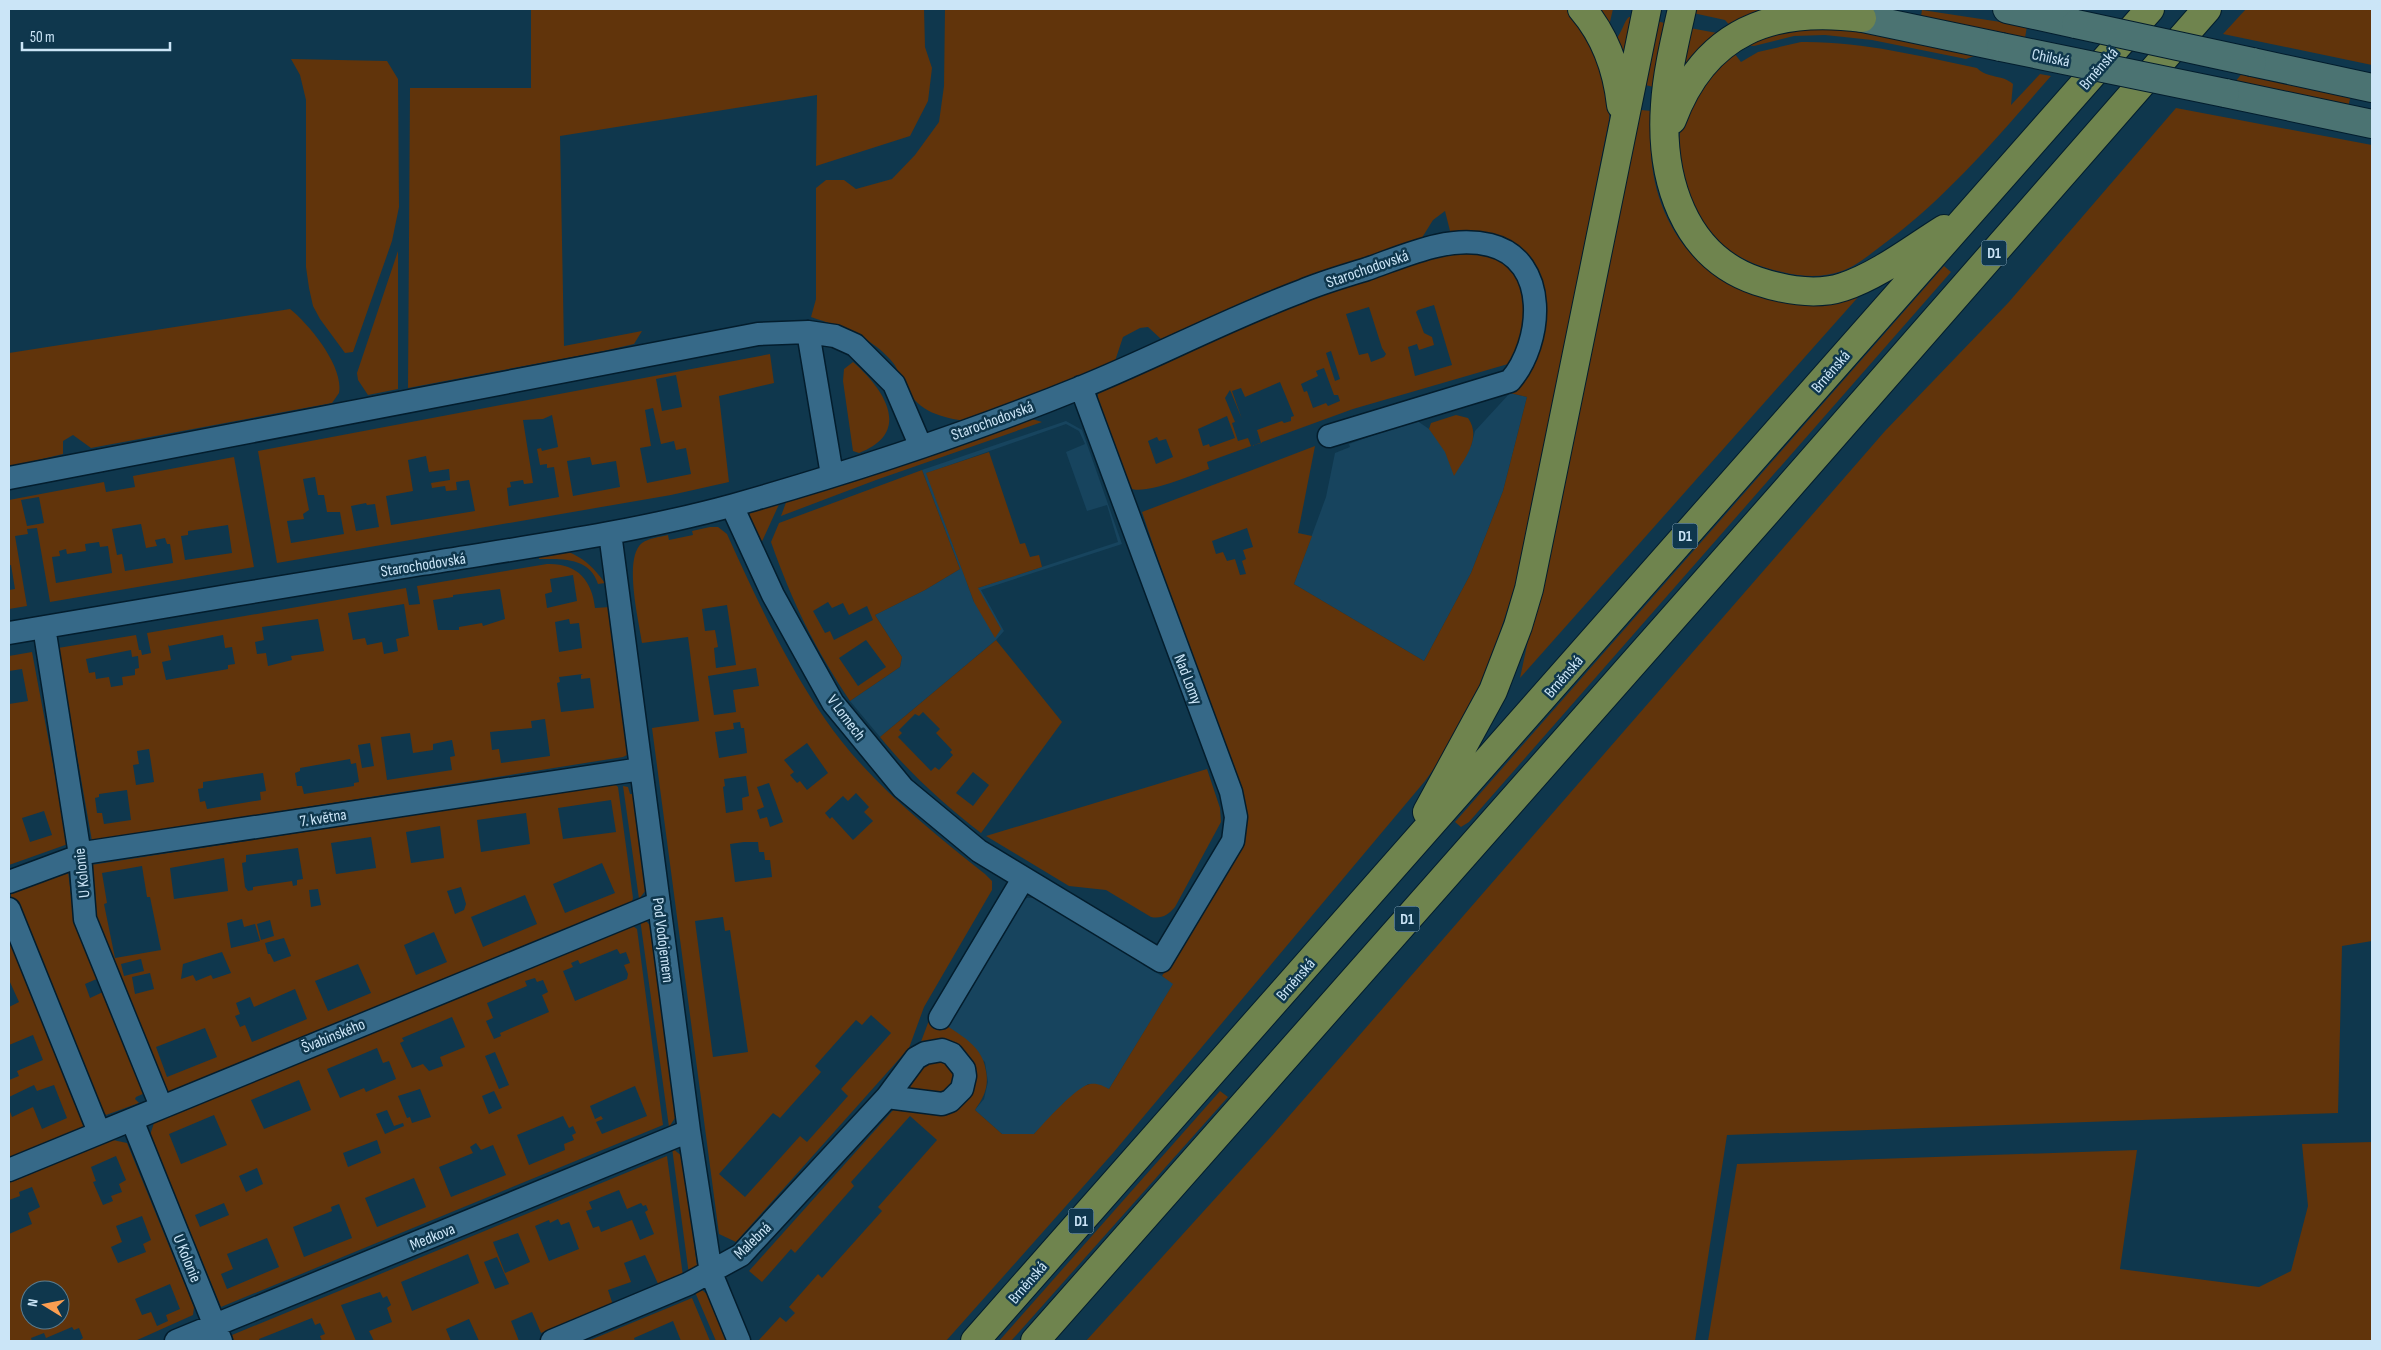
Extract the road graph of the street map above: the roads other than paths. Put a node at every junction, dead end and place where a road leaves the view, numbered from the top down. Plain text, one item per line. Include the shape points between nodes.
1 (1582, 9) edge
2 (1647, 9) edge
3 (1682, 9) edge
4 (1818, 9) edge
5 (2150, 9) edge
6 (2207, 9) edge
7 (2019, 11) edge
8 (1862, 18) junction
9 (2372, 88) edge
10 (2372, 124) edge
11 (1622, 135) junction
12 (1664, 139) junction
13 (1973, 210) junction
14 (808, 332) junction
15 (1081, 387) junction
16 (1328, 436) dead end
17 (921, 447) junction
18 (832, 475) junction
19 (9, 478) edge
20 (732, 506) junction
21 (610, 533) junction
22 (44, 627) junction
23 (9, 633) edge
24 (641, 769) junction
25 (80, 855) junction
26 (1398, 863) junction
27 (1023, 878) junction
28 (9, 882) edge
29 (659, 903) junction
30 (9, 909) edge
31 (1160, 961) joint
32 (940, 1018) dead end
33 (887, 1097) dead end
34 (161, 1106) junction
35 (132, 1120) junction
36 (688, 1131) junction
37 (99, 1132) junction
38 (9, 1170) edge
39 (711, 1272) junction
40 (218, 1333) edge
41 (176, 1341) edge
42 (552, 1341) edge
43 (739, 1341) edge
44 (975, 1341) edge
45 (1035, 1341) edge

1 - 11 highway via 1598,29 1615,69 1622,110
2 - 11 highway
3 - 12 highway via 1664,104
4 - 8 main road, Chilská
5 - 13 highway, Brněnská / D1
6 - 45 highway, D1
7 - 9 main road, bridge
8 - 10 main road, Chilská, bridge
8 - 12 highway via 1835,14 1799,16 1767,22 1737,35 1712,53 1701,66 1683,94
11 - 26 highway via 1537,555 1518,626 1478,722
12 - 13 highway via 1675,198 1696,238 1730,269 1778,287 1826,291 1853,283
13 - 26 highway, Brněnská / D1
14 - 17 street via 835,336 854,345 894,384
14 - 18 street
14 - 19 street via 758,334
15 - 16 street, Starochodovská via 1300,291 1434,246 1468,241 1497,247 1516,258 1528,272 1536,312 1528,350 1520,369 1510,380
15 - 17 street, Starochodovská
15 - 31 street, Nad Lomy via 1232,792 1236,817 1233,841
17 - 18 street, Starochodovská
18 - 20 street, Starochodovská
20 - 21 street, Starochodovská
20 - 27 street, V Lomech via 773,594 833,703 903,788 979,851
21 - 22 street, Starochodovská
21 - 24 street, Pod Vodojemem
22 - 23 street, Starochodovská
22 - 25 street, U Kolonie
24 - 25 street, 7. května
24 - 29 street, Pod Vodojemem
25 - 28 street, 7. května
25 - 34 street, U Kolonie via 85,919
26 - 44 highway, Brněnská / D1
27 - 31 street, V Lomech
27 - 32 street
29 - 34 street, Švabinského
29 - 36 street, Pod Vodojemem
30 - 37 street
33 - 39 street, Malebná via 741,1254
34 - 35 street, Švabinského
35 - 37 street, Švabinského
35 - 40 street, U Kolonie
36 - 39 street, Pod Vodojemem
36 - 40 street, Medkova
37 - 38 street, Švabinského
39 - 42 street, Malebná
39 - 43 street, Pod Vodojemem
40 - 41 street, Medkova

